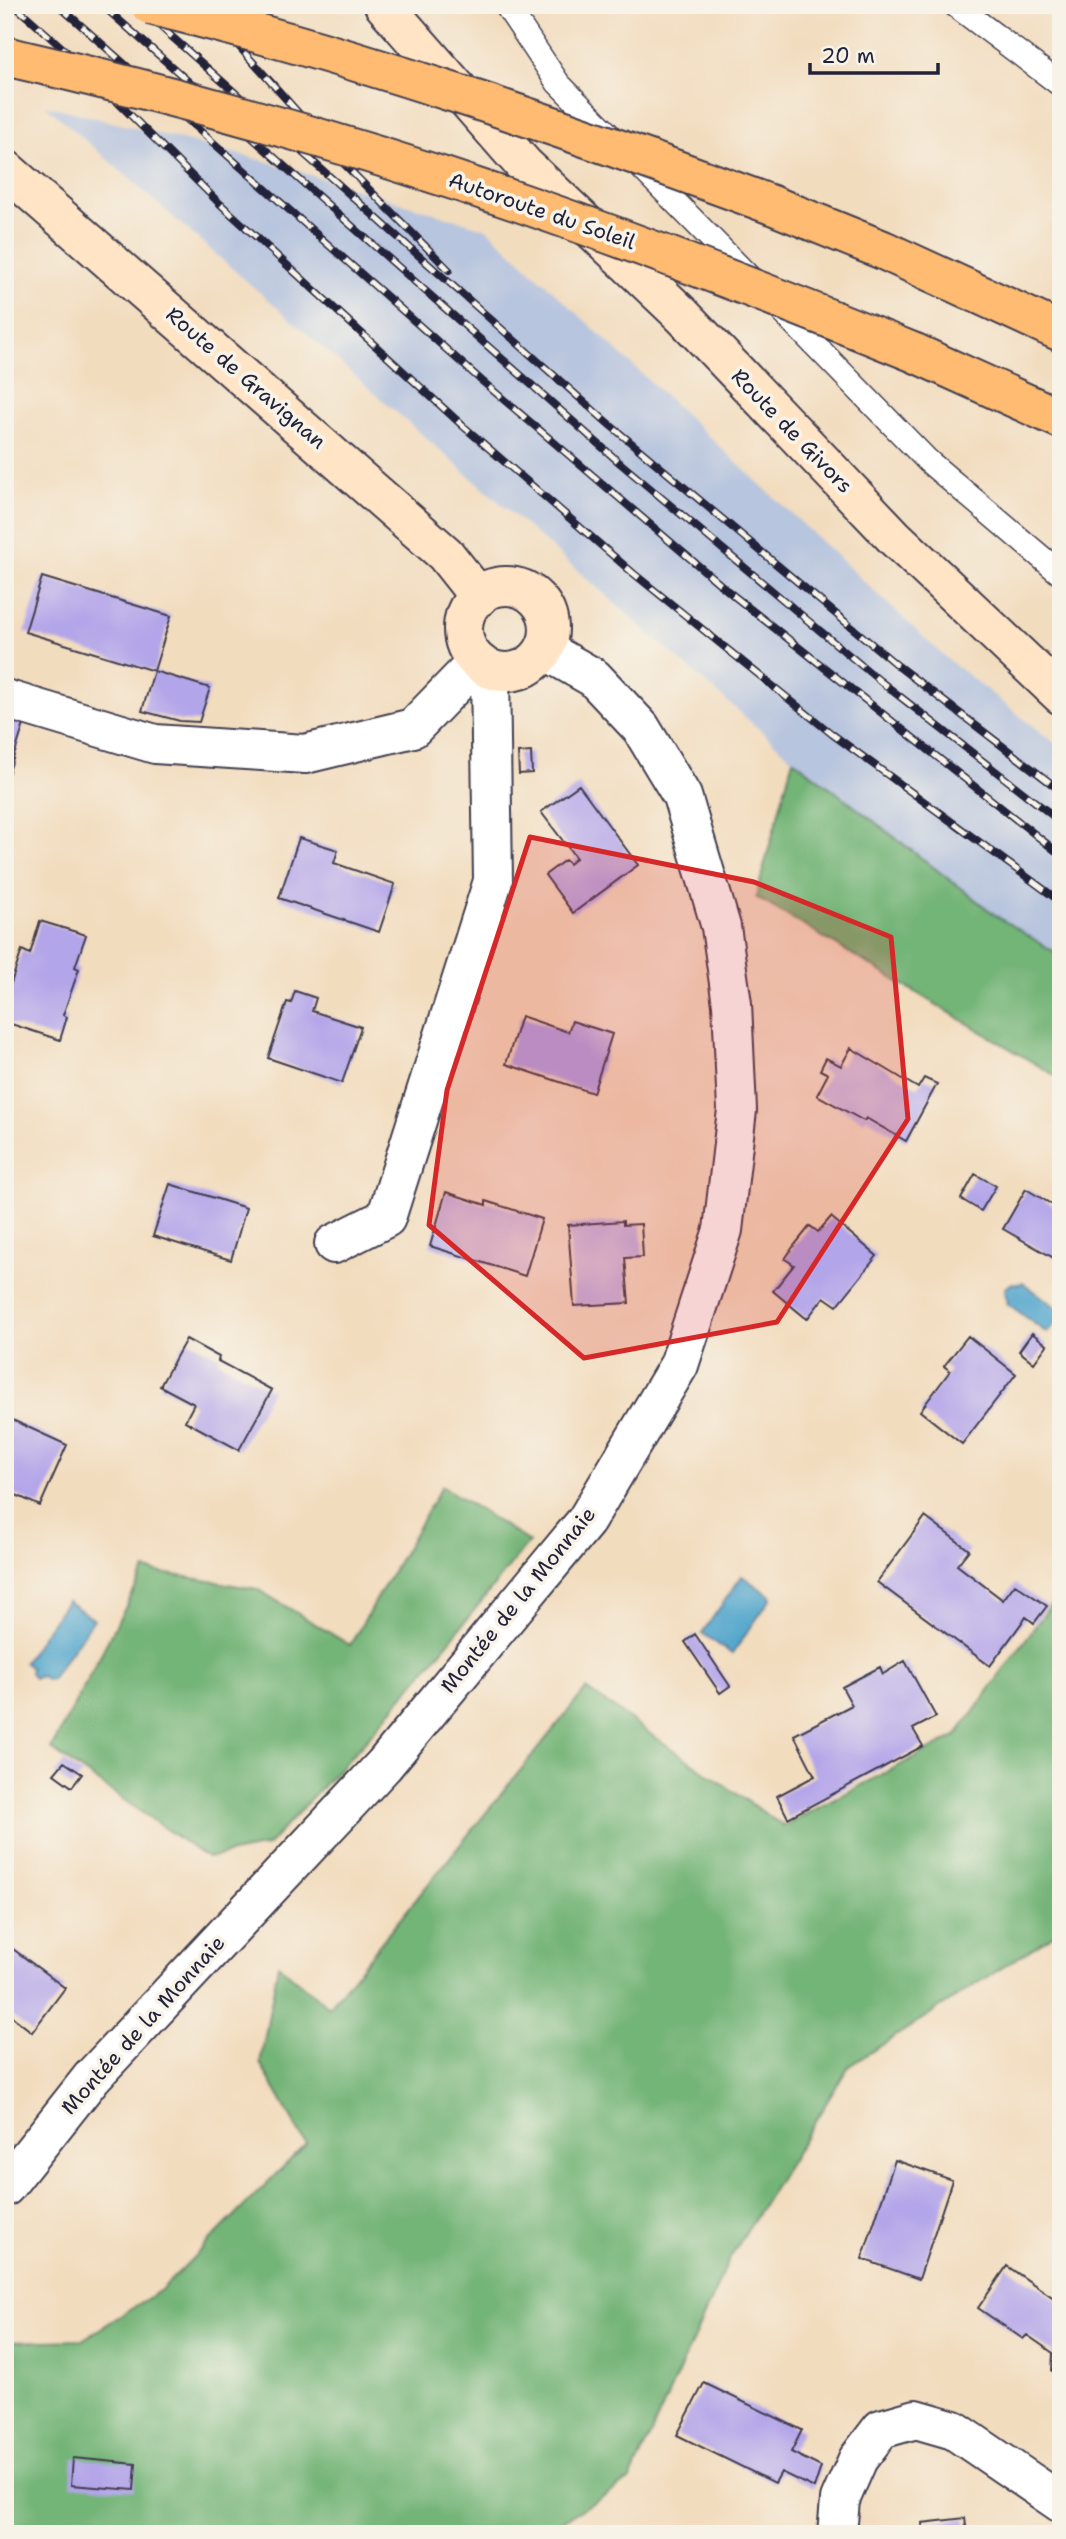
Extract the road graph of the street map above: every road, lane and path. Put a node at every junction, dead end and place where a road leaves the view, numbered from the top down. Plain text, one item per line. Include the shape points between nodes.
1 (150, 5) edge
2 (384, 5) edge
3 (420, 5) edge
4 (506, 5) edge
5 (955, 5) edge
6 (5, 56) edge
7 (1061, 85) edge
8 (524, 165) junction
9 (5, 169) edge
10 (1061, 332) edge
11 (1061, 419) edge
12 (1061, 574) edge
13 (479, 597) junction
14 (545, 650) junction
15 (483, 666) junction
16 (1061, 695) edge
17 (5, 699) edge
18 (334, 1244) dead end
19 (11, 2167) edge
20 (1061, 2503) edge
21 (837, 2534) edge

1 - 10 highway, bridge via 352,61 637,155 883,250
2 - 8 main road, Route de Givors
3 - 8 main road, Route de Givors
4 - 12 lane via 558,83 928,461
5 - 7 lane
6 - 11 highway, Autoroute du Soleil, bridge via 195,104 551,213 915,353
8 - 16 main road, Route de Givors via 682,315 894,537
9 - 13 main road, Route de Gravignan via 445,554
13 - 14 main road via 491,589 517,587 538,600 548,621 550,636
13 - 15 main road via 464,620 464,640
14 - 15 main road via 520,670 506,673
14 - 19 street, Montée de la Monnaie via 594,678 641,728 682,796 721,927 732,1004 737,1110 723,1230 679,1365 586,1521 384,1765
15 - 17 street via 413,728 305,754 155,744
15 - 18 street via 493,881 386,1218
20 - 21 street via 954,2430 916,2418 881,2429 858,2459 840,2500

